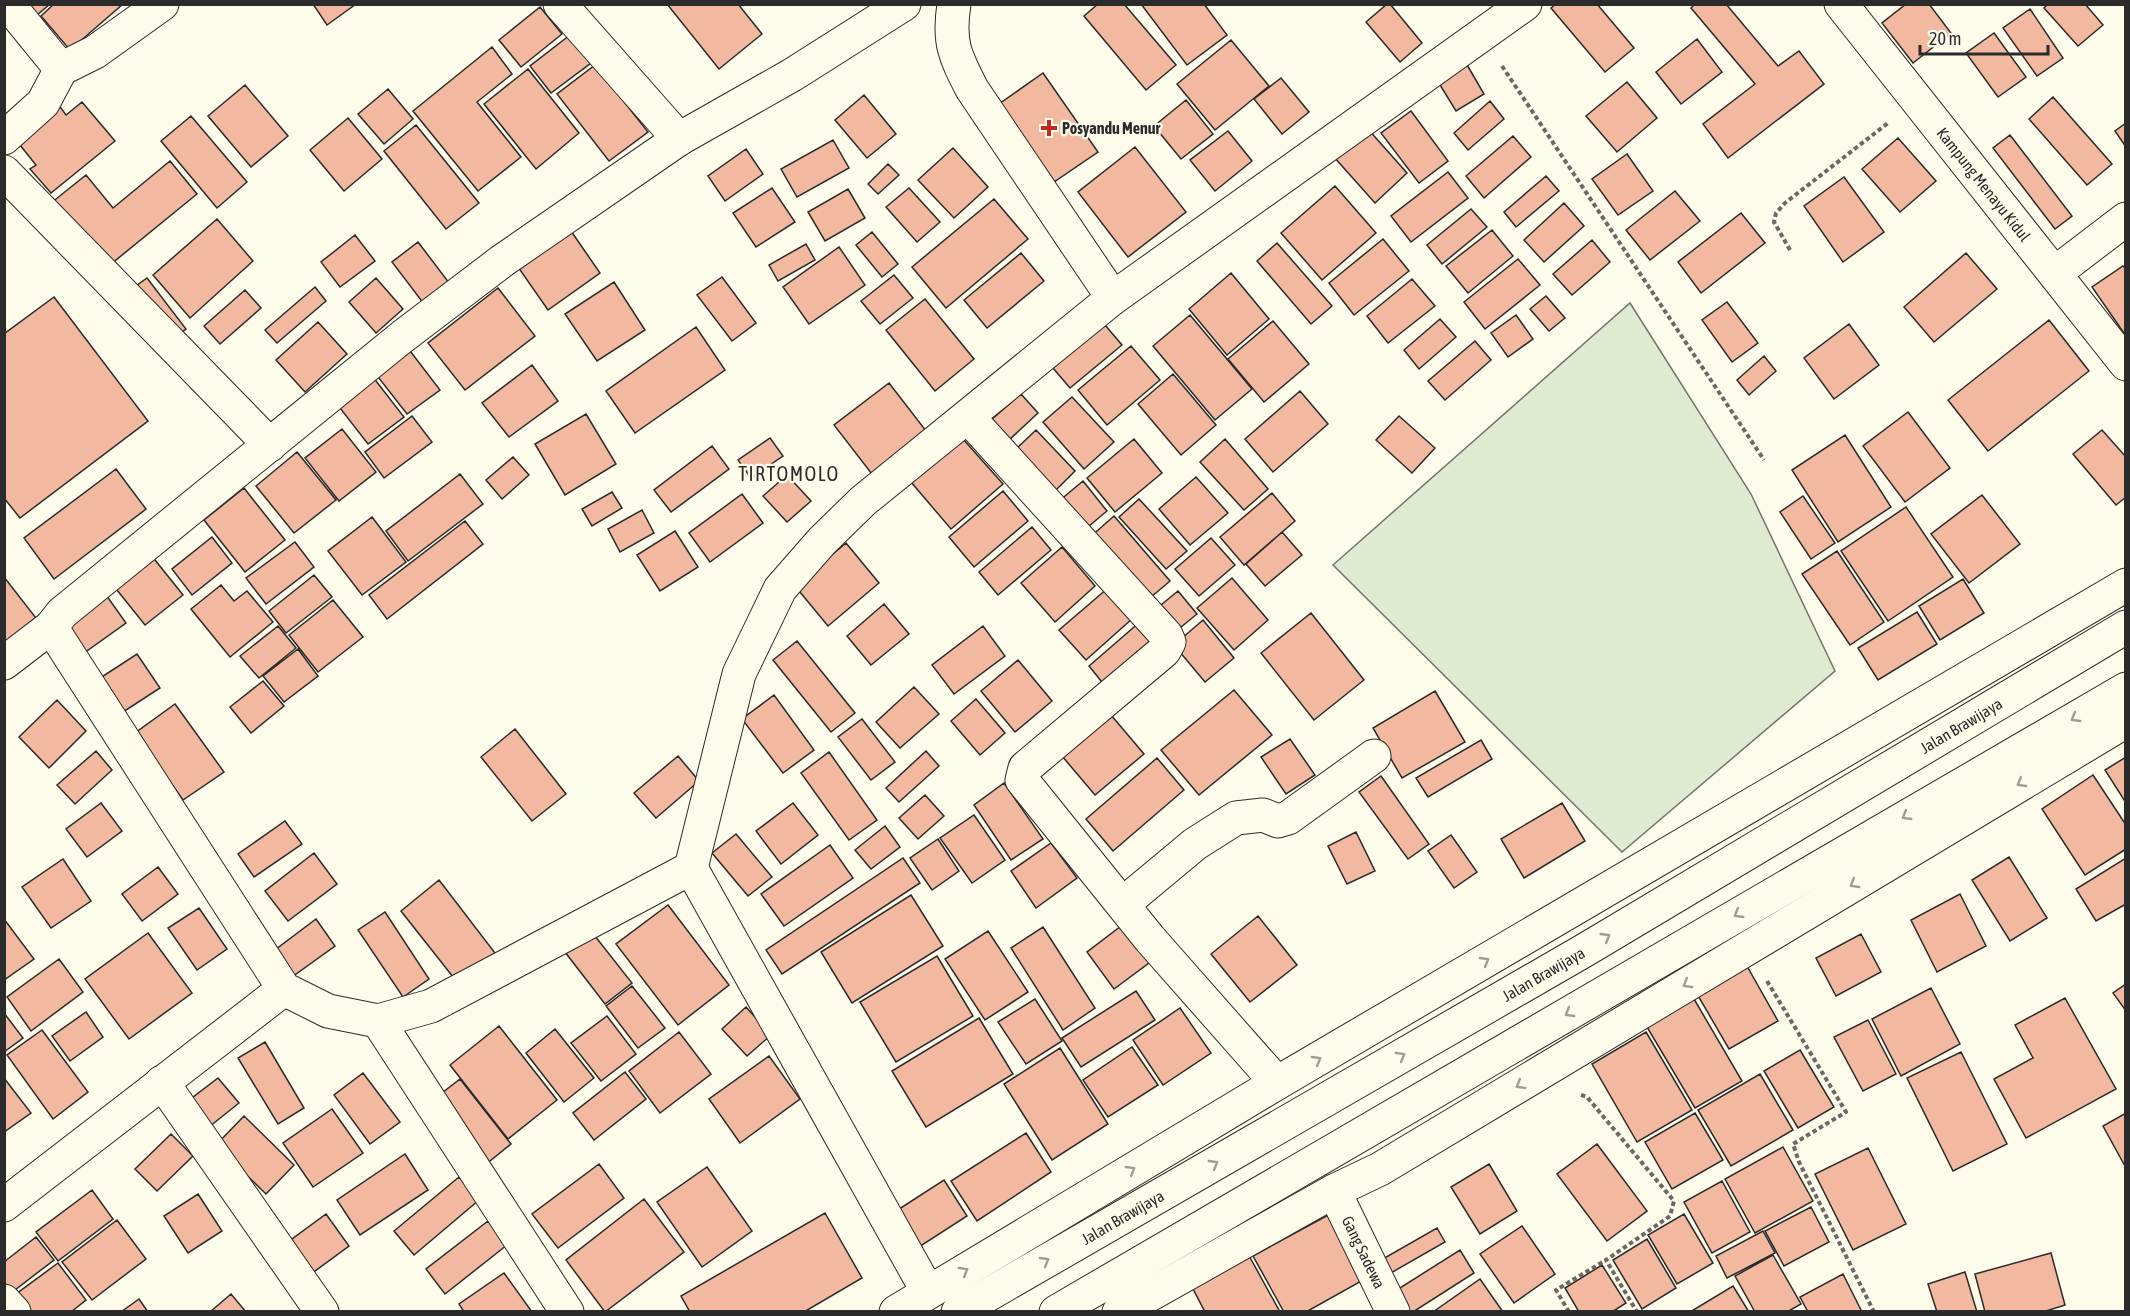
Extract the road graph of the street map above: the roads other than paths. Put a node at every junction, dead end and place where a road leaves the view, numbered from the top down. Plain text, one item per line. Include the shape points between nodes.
1 (8, 4) edge
2 (162, 4) edge
3 (560, 4) edge
4 (904, 4) edge
5 (954, 4) edge
6 (1525, 4) edge
7 (1841, 4) edge
8 (61, 69) junction
9 (4, 138) edge
10 (679, 139) junction
11 (4, 172) edge
12 (2126, 219) edge
13 (2055, 273) junction
14 (1113, 298) junction
15 (2126, 364) edge
16 (968, 417) junction
17 (270, 445) junction
18 (2126, 585) edge
19 (51, 627) junction
20 (2126, 627) edge
21 (4, 663) edge
22 (2126, 689) edge
23 (2126, 721) edge
24 (1374, 756) dead end
25 (691, 868) junction
26 (1123, 904) junction
27 (284, 989) junction
28 (378, 1021) junction
29 (162, 1082) junction
30 (1277, 1083) junction
31 (1334, 1191) junction
32 (4, 1206) edge
33 (928, 1292) junction
34 (4, 1301) edge
35 (14, 1311) edge
36 (322, 1311) edge
37 (567, 1311) edge
38 (896, 1311) edge
39 (958, 1311) edge
40 (1056, 1311) edge
41 (1119, 1311) edge
42 (1393, 1311) edge

1 - 8 main road
2 - 8 main road via 95,52
3 - 10 main road
4 - 10 main road via 792,75
5 - 14 main road via 954,54 972,89
6 - 14 main road
7 - 13 main road, Kampung Menayu Kidul
8 - 9 main road via 43,103
10 - 17 main road via 502,261
11 - 17 main road
12 - 13 main road
13 - 15 main road, Kampung Menayu Kidul
14 - 16 main road
16 - 25 main road via 863,501 780,589 739,674
16 - 26 main road via 1169,642 1164,651 1022,773 1022,780
17 - 19 main road via 62,613
30 -> 18 main road
19 - 21 main road
19 - 27 main road
39 -> 20 main road, Jalan Brawijaya via 1585,950
22 -> 40 main road
23 -> 31 main road via 1380,1169
24 - 26 main road via 1288,818 1236,818 1195,844
25 - 28 main road via 431,1006
25 - 33 main road
26 - 30 main road
27 - 28 main road via 328,1011
27 - 29 main road
28 - 37 main road
29 - 32 main road
29 - 36 main road
33 -> 30 main road
31 - 41 main road
31 - 42 main road, Gang Sadewa
33 - 38 main road
34 - 35 main road

